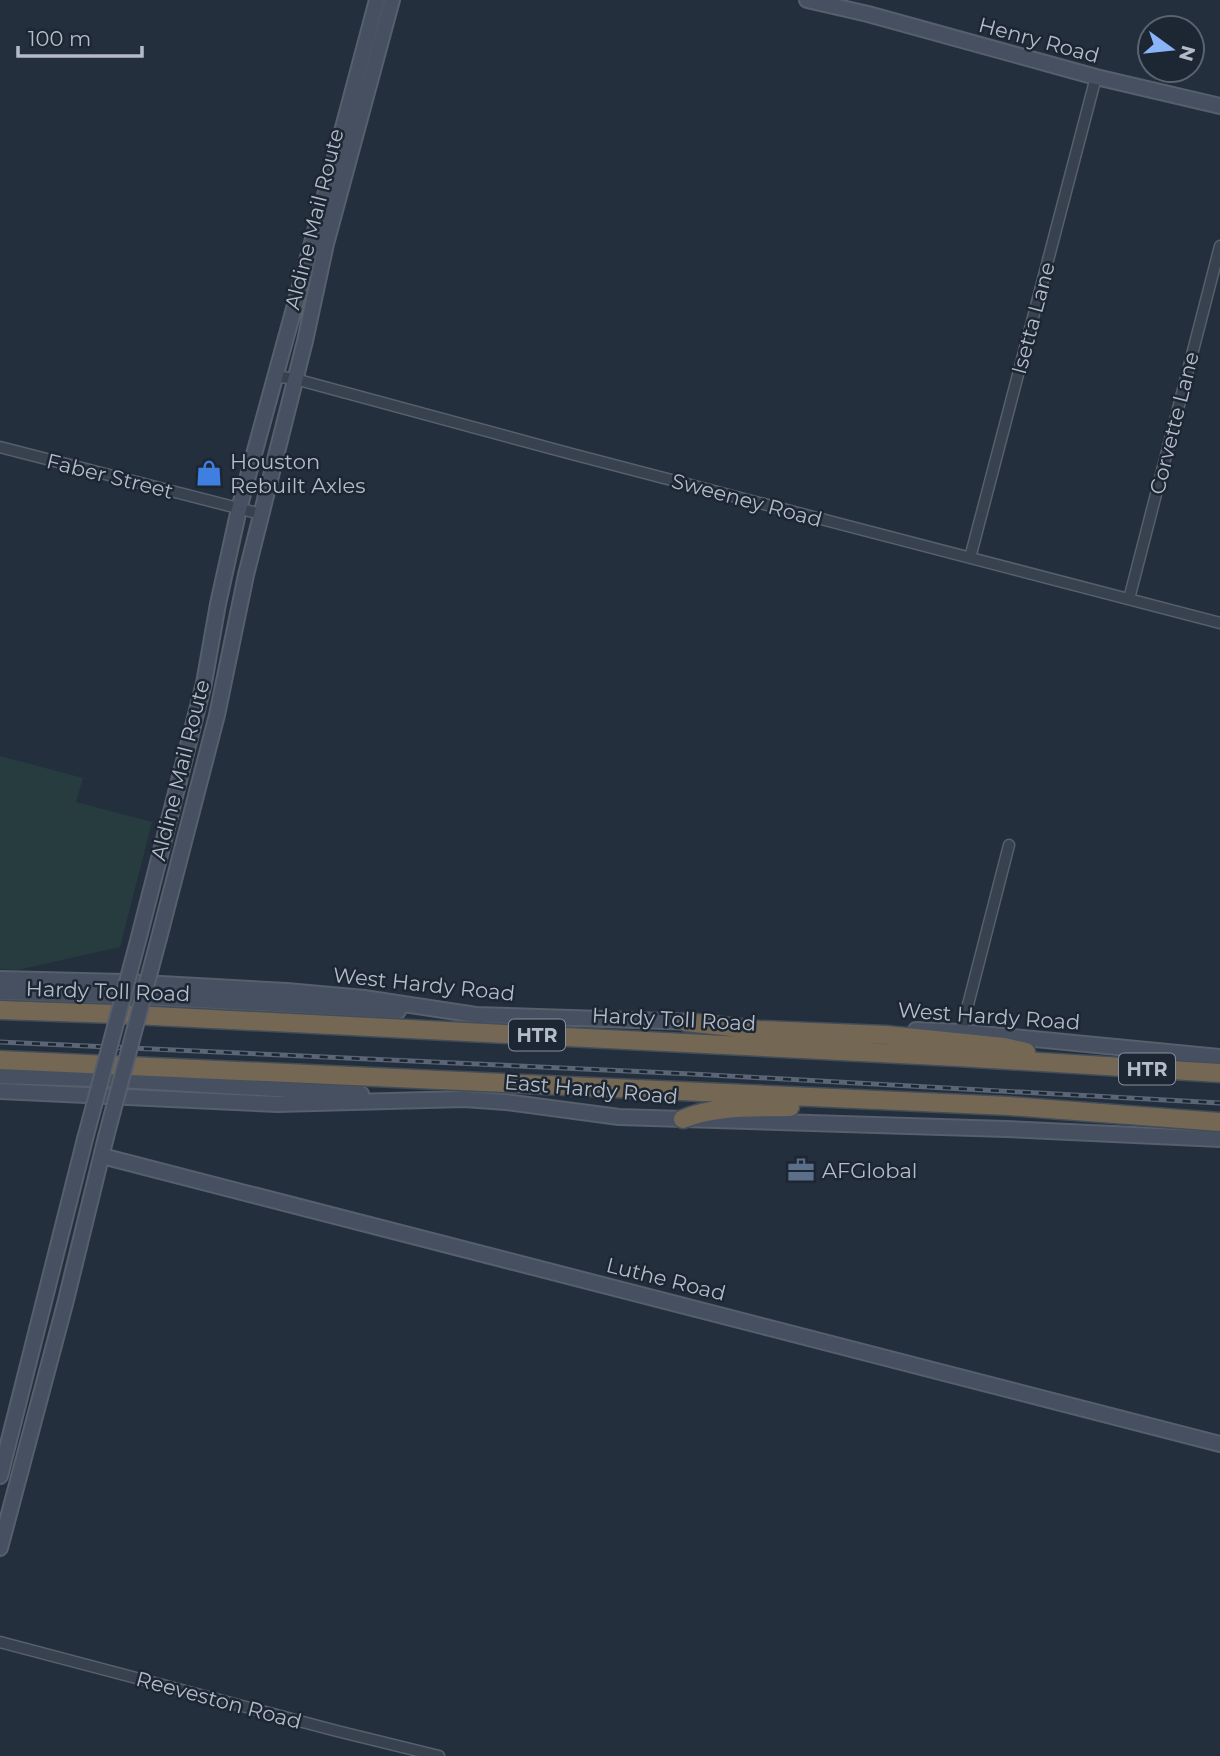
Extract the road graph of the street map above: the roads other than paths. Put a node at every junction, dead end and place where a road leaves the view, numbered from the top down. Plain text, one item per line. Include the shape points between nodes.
1 (377, 0) edge
2 (392, 0) edge
3 (807, 0) edge
4 (373, 43) junction
5 (1096, 77) junction
6 (1220, 106) edge
7 (334, 190) junction
8 (1220, 246) edge
9 (291, 320) junction
10 (309, 324) junction
11 (275, 376) junction
12 (295, 379) junction
13 (0, 447) edge
14 (239, 509) junction
15 (261, 514) junction
16 (970, 558) junction
17 (1129, 600) junction
18 (1220, 623) edge
19 (211, 644) junction
20 (232, 647) junction
21 (171, 810) junction
22 (192, 811) junction
23 (1009, 845) dead end
24 (0, 979) edge
25 (0, 992) edge
26 (123, 996) junction
27 (143, 997) junction
28 (0, 1010) edge
29 (476, 1014) junction
30 (686, 1022) junction
31 (961, 1032) junction
32 (1220, 1057) edge
33 (0, 1060) edge
34 (1074, 1064) junction
35 (1220, 1073) edge
36 (8, 1076) edge
37 (101, 1080) junction
38 (120, 1080) junction
39 (0, 1091) edge
40 (464, 1100) junction
41 (683, 1119) junction
42 (1220, 1122) edge
43 (1220, 1139) edge
44 (102, 1156) junction
45 (44, 1299) junction
46 (65, 1304) junction
47 (9, 1443) junction
48 (1220, 1444) edge
49 (27, 1448) junction
50 (0, 1476) edge
51 (0, 1548) edge
52 (0, 1642) edge
53 (439, 1756) edge

1 - 4 main road, Aldine Mail Route
2 - 4 main road, Aldine Mail Route
3 - 5 main road, Henry Road
4 - 7 main road, Aldine Mail Route
5 - 6 main road, Henry Road
5 - 16 street, Isetta Lane
7 - 9 main road, Aldine Mail Route
7 - 10 main road, Aldine Mail Route
8 - 17 street, Corvette Lane
9 - 10 main road
9 - 11 main road, Aldine Mail Route
10 - 12 main road, Aldine Mail Route
11 - 12 street, Sweeney Road
11 - 14 main road, Aldine Mail Route
12 - 15 main road, Aldine Mail Route
12 - 16 street, Sweeney Road
13 - 14 street, Faber Street
14 - 15 street, Faber Street
14 - 19 main road, Aldine Mail Route
15 - 20 main road, Aldine Mail Route
16 - 17 street, Sweeney Road
17 - 18 street, Sweeney Road
19 - 20 main road
19 - 21 main road, Aldine Mail Route
20 - 22 main road, Aldine Mail Route
21 - 22 main road
21 - 26 main road, Aldine Mail Route, bridge
22 - 27 main road, Aldine Mail Route, bridge
23 - 31 street
24 - 29 main road, West Hardy Road via 287,991
25 - 26 main road
26 - 27 main road, bridge
26 - 37 main road, Aldine Mail Route, bridge
27 - 29 main road
27 - 38 main road, Aldine Mail Route, bridge
28 - 34 highway, Hardy Toll Road / HTR
29 - 30 main road, West Hardy Road
30 - 31 main road, West Hardy Road
30 - 34 highway via 1004,1047
31 - 32 main road, West Hardy Road
33 - 42 highway, HTR via 1009,1106
34 - 35 highway, Hardy Toll Road / HTR
36 - 37 main road
37 - 38 main road
37 - 45 main road, Aldine Mail Route, bridge
38 - 40 main road
38 - 44 main road, Aldine Mail Route, bridge
39 - 40 main road, East Hardy Road via 276,1104
40 - 41 main road, East Hardy Road
41 - 42 highway via 699,1112 808,1107
41 - 43 main road, East Hardy Road
44 - 46 main road, Aldine Mail Route
44 - 48 main road, Luthe Road
45 - 46 main road
45 - 47 main road, Aldine Mail Route
46 - 49 main road, Aldine Mail Route
47 - 49 main road
47 - 50 main road, Aldine Mail Route
49 - 51 main road, Aldine Mail Route
52 - 53 street, Reeveston Road

